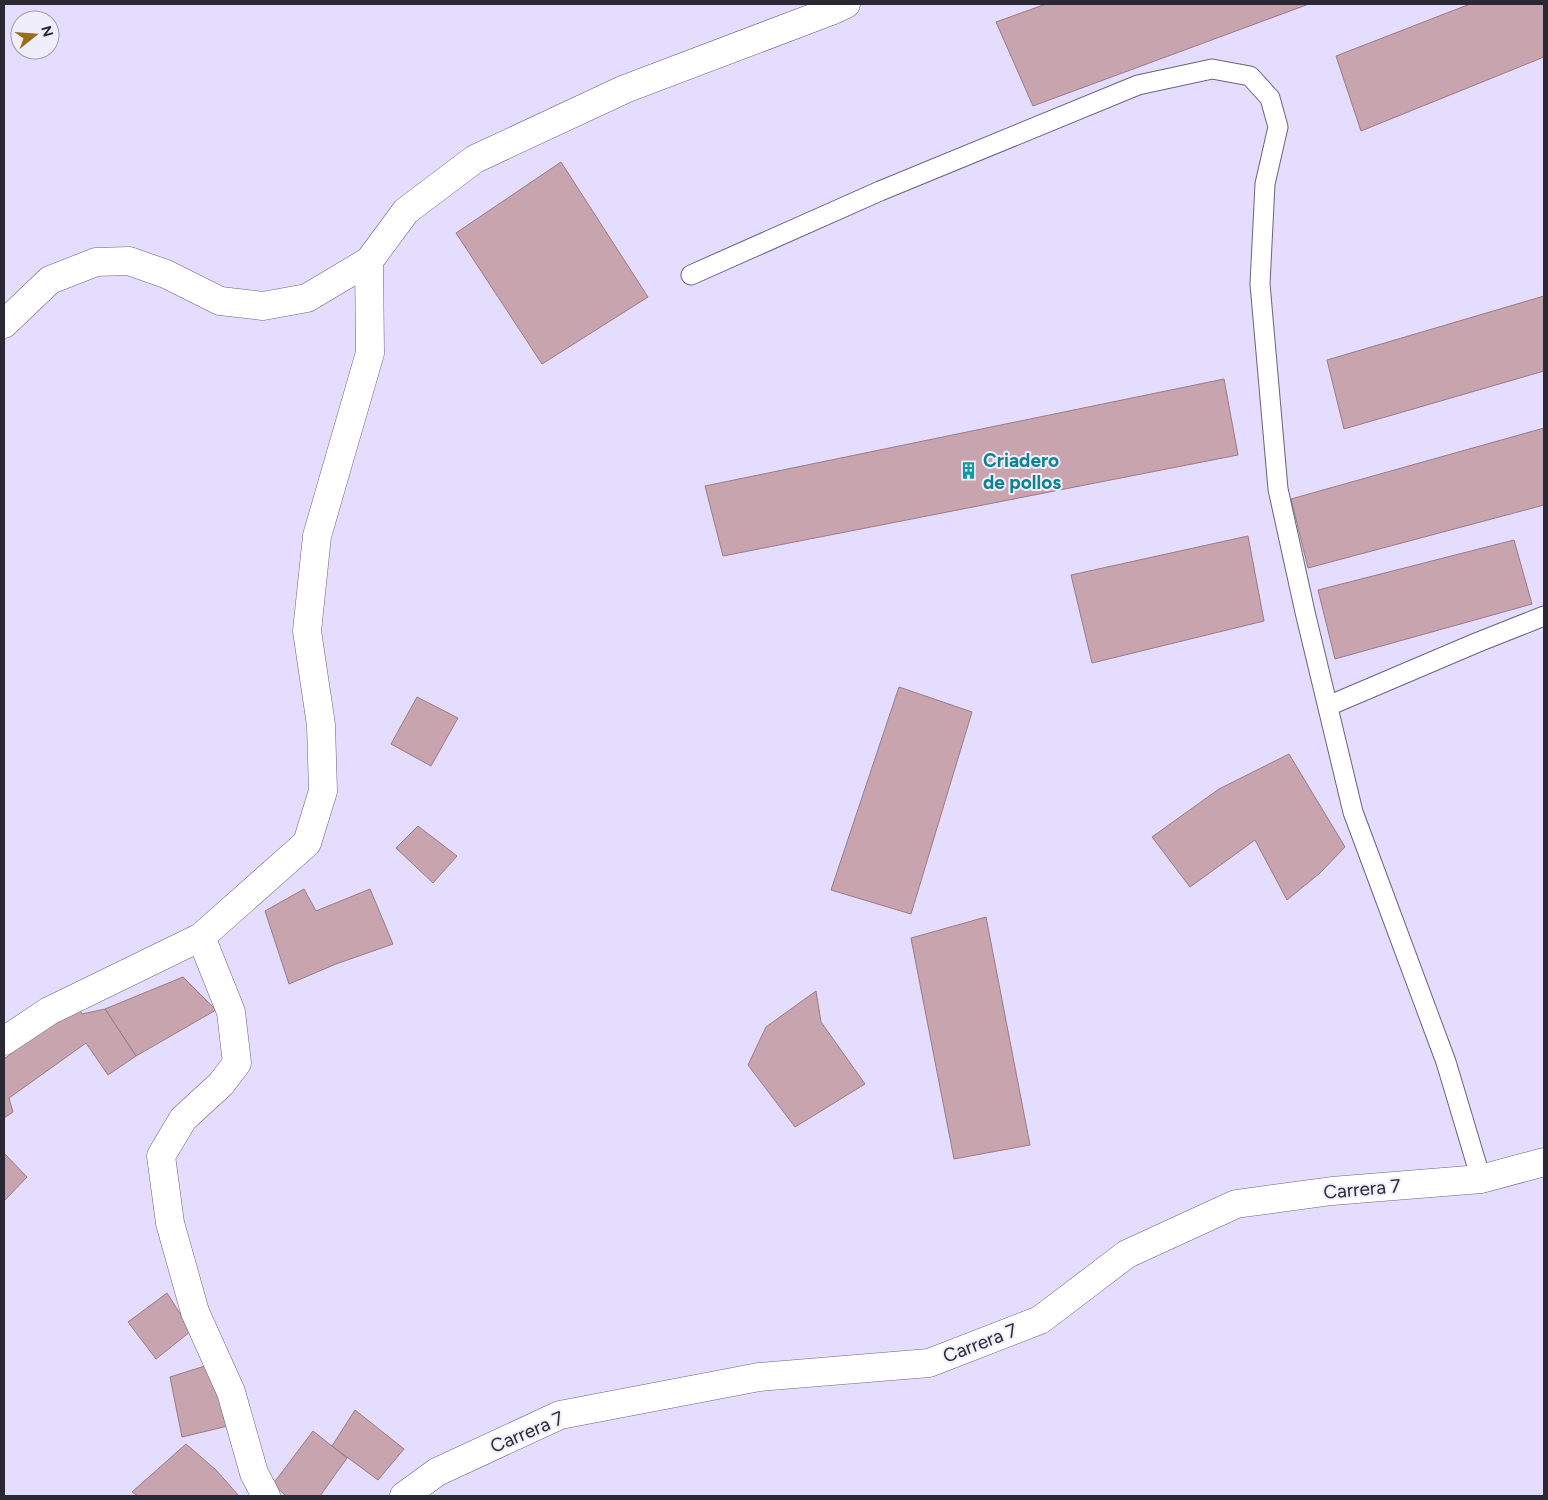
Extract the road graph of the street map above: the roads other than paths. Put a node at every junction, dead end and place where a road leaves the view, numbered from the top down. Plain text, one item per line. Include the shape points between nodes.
1 (846, 4) edge
2 (368, 261) junction
3 (691, 275) dead end
4 (4, 324) edge
5 (1544, 616) edge
6 (1328, 706) junction
7 (201, 937) junction
8 (4, 1041) edge
9 (1544, 1162) edge
10 (1481, 1179) junction
11 (266, 1496) edge
12 (404, 1496) edge

1 - 2 street via 625,89 475,160 406,211
2 - 4 street via 307,298 263,306 220,301 166,274 129,261 96,262 50,280
2 - 7 street via 370,353 317,536 306,631 321,725 323,791 307,843
3 - 6 lane via 880,191 1138,85 1212,69 1250,76 1270,98 1278,127 1265,184 1260,284 1278,489
5 - 6 lane
6 - 10 lane via 1353,812 1446,1062
7 - 8 street via 49,1011
7 - 11 street via 231,1012 237,1063 221,1084 183,1119 161,1156 170,1223 194,1312 231,1392 254,1473
9 - 10 street, Carrera 7
10 - 12 street, Carrera 7 via 1332,1191 1236,1204 1126,1254 1040,1320 930,1363 758,1377 560,1415 437,1472

